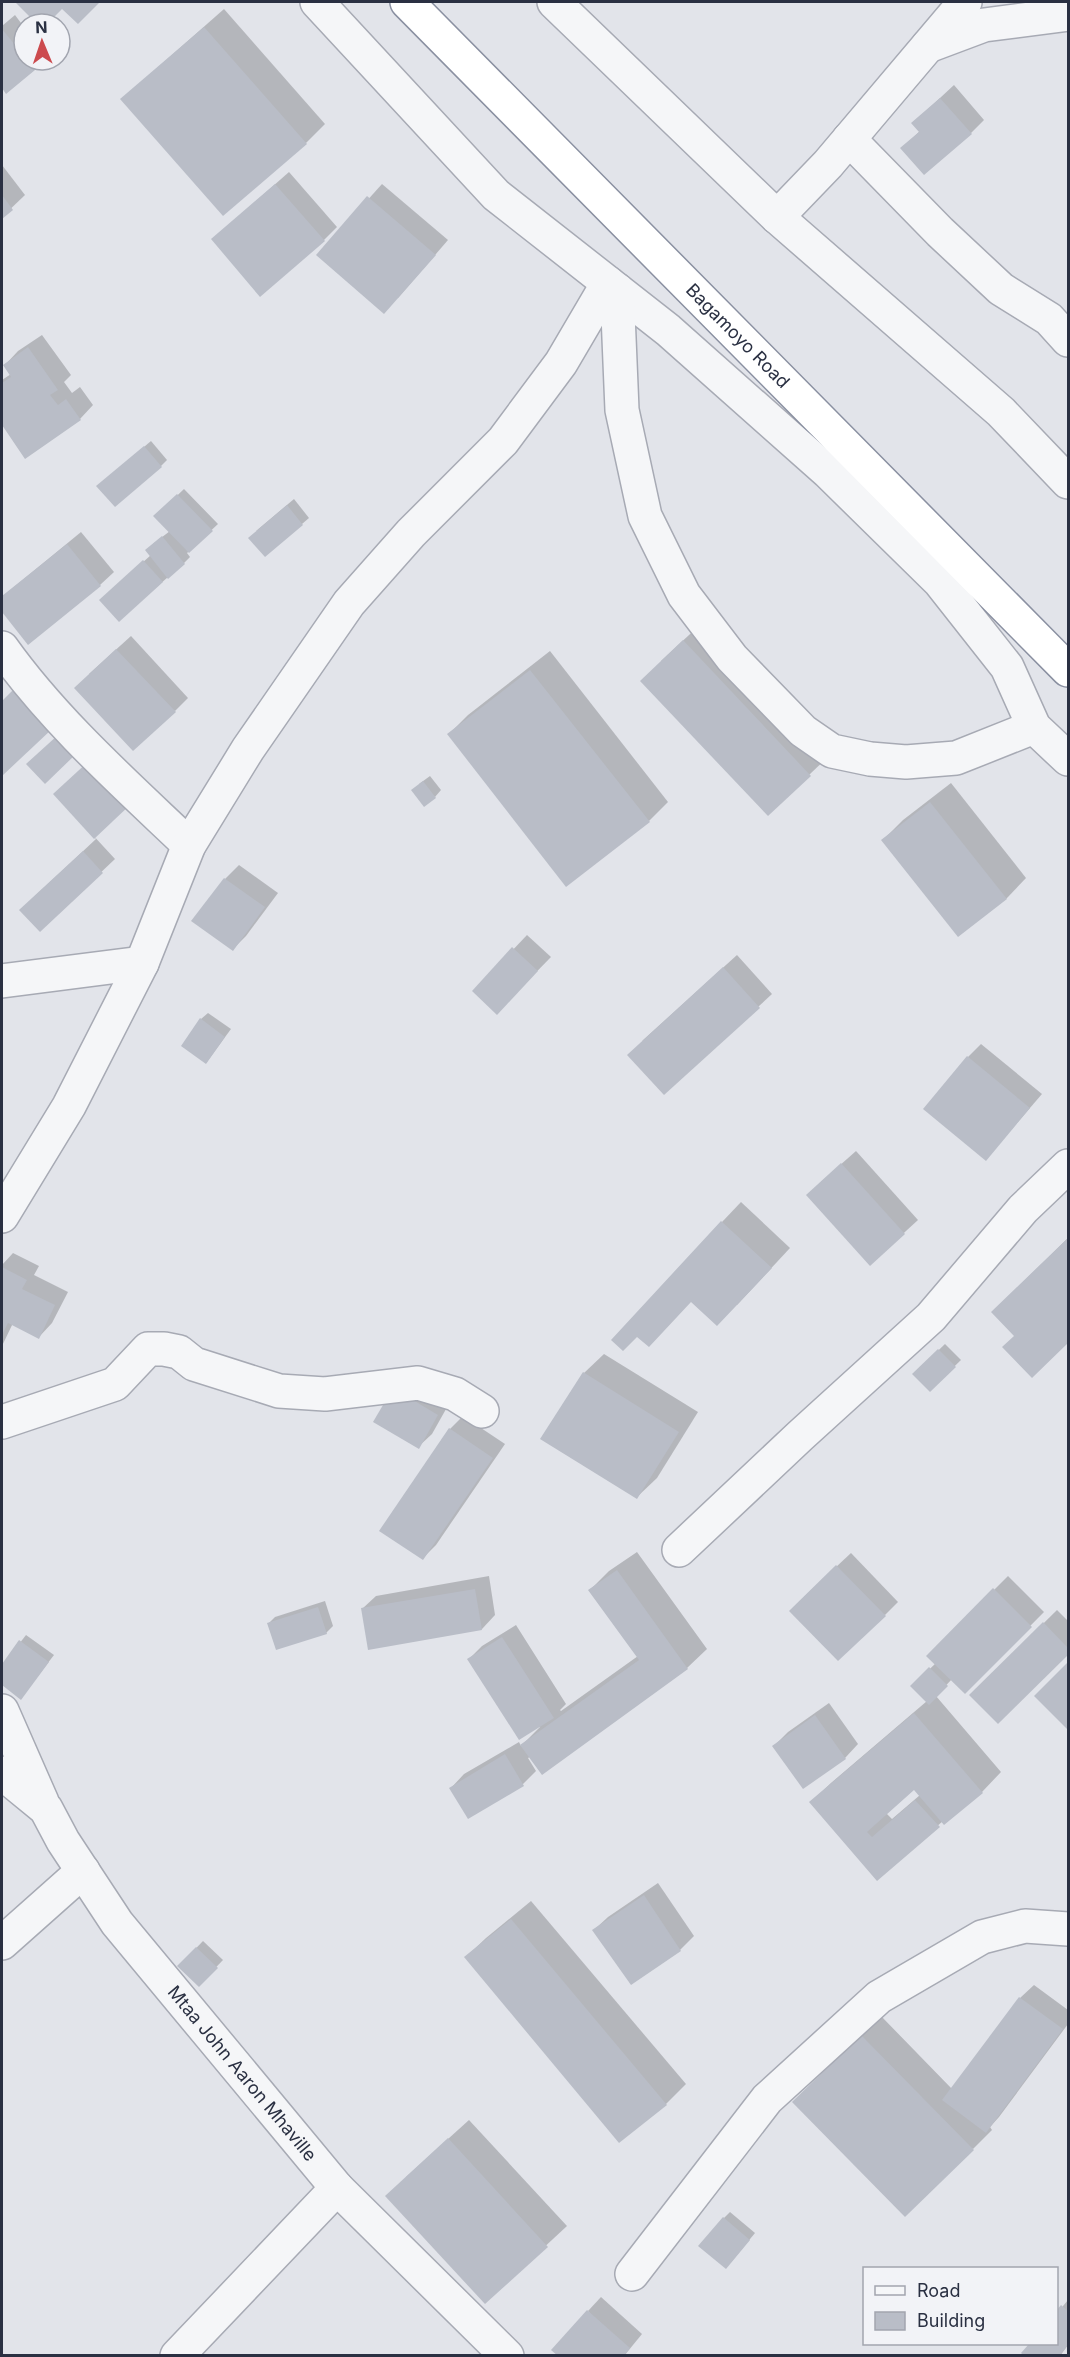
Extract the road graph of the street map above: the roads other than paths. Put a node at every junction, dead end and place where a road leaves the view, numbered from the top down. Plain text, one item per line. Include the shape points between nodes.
1 (317, 2) edge
2 (407, 2) edge
3 (554, 2) edge
4 (965, 2) edge
5 (1068, 14) edge
6 (927, 46) junction
7 (849, 139) junction
8 (777, 217) junction
9 (613, 287) junction
10 (1068, 340) edge
11 (1068, 482) edge
12 (2, 648) edge
13 (1068, 670) edge
14 (1034, 727) junction
15 (1068, 759) edge
16 (189, 845) junction
17 (142, 963) junction
18 (2, 981) edge
19 (1068, 1166) edge
20 (2, 1216) edge
21 (482, 1411) dead end
22 (2, 1422) edge
23 (680, 1550) dead end
24 (2, 1711) edge
25 (2, 1773) edge
26 (46, 1809) junction
27 (83, 1871) junction
28 (1068, 1929) edge
29 (2, 1943) edge
30 (337, 2188) junction
31 (632, 2274) dead end
32 (177, 2355) edge
33 (507, 2355) edge

1 - 9 street via 496,195
2 - 13 highway, Bagamoyo Road
3 - 8 street
4 - 6 street
5 - 6 street via 984,25
6 - 7 street
7 - 8 street
7 - 10 street via 1000,289 1049,319
8 - 11 street via 1001,412
9 - 14 street via 668,330 828,471 940,582 1007,667
9 - 14 street via 622,410 645,516 684,595 732,658 803,731 832,751 906,762 956,759
9 - 16 street via 503,441 411,533 349,603 248,749
12 - 16 street via 50,708
14 - 15 street
16 - 17 street
17 - 18 street
17 - 20 street via 69,1106
19 - 23 street via 1023,1209 931,1317
21 - 22 street via 455,1394 418,1383 325,1394 279,1391 194,1364 178,1352 164,1348 148,1349 116,1384
24 - 26 street
25 - 26 street, Mtaa John Aaron Mhaville
26 - 27 street, Mtaa John Aaron Mhaville
27 - 29 street
27 - 30 street, Mtaa John Aaron Mhaville via 117,1923
28 - 31 street via 1025,1926 982,1937 879,1997 767,2099
30 - 32 street
30 - 33 street, Mtaa John Aaron Mhaville

